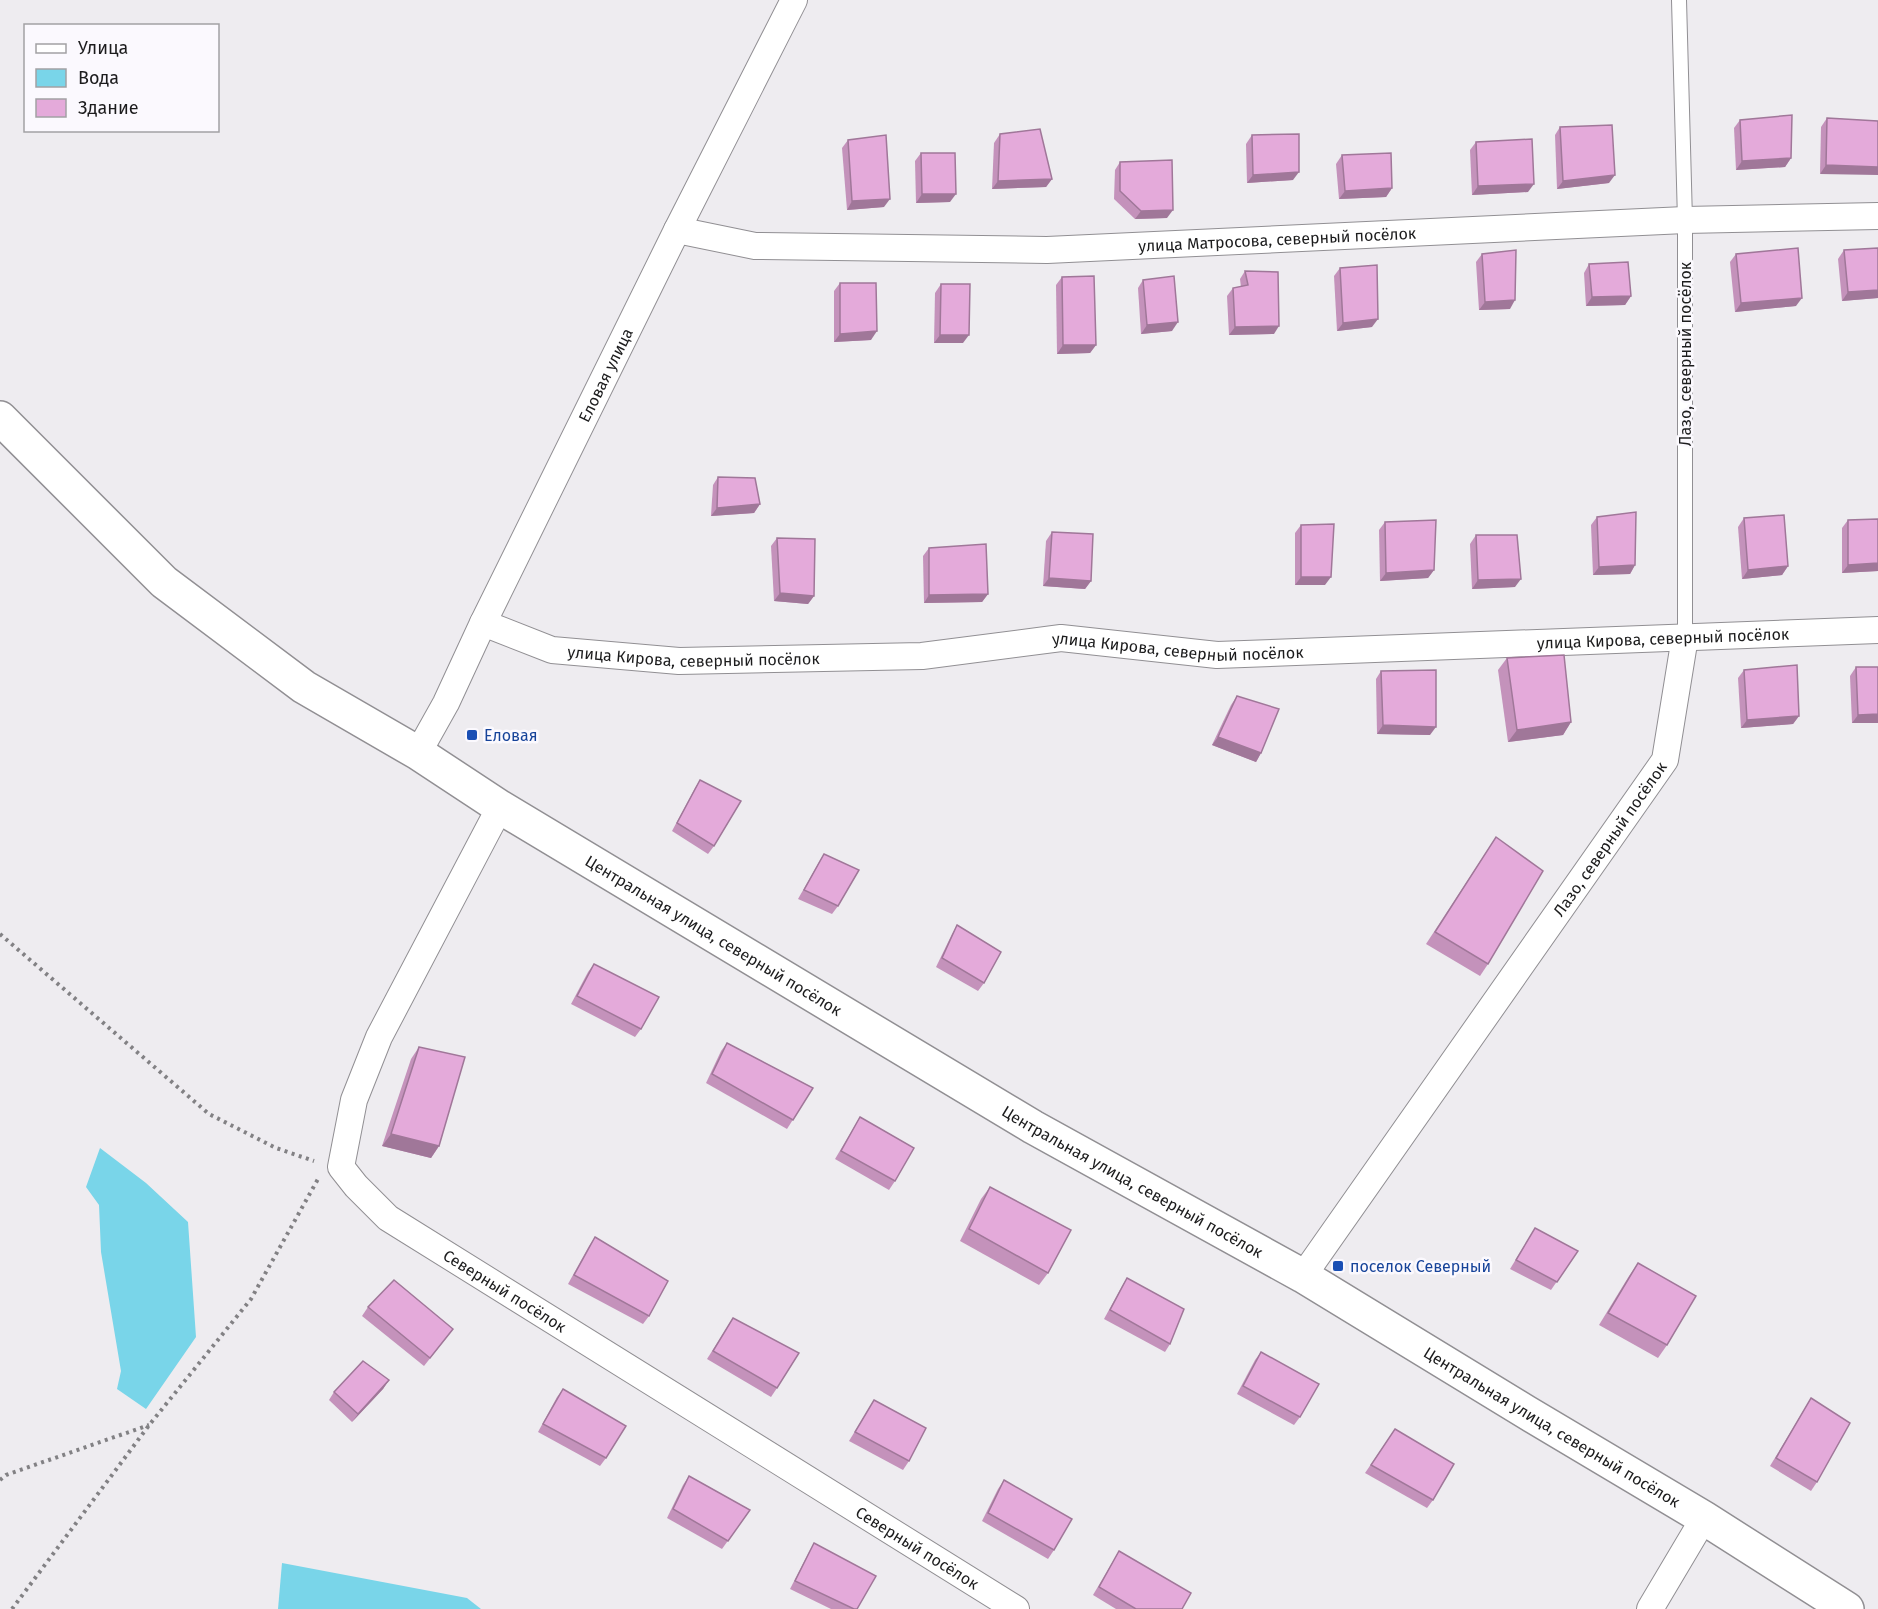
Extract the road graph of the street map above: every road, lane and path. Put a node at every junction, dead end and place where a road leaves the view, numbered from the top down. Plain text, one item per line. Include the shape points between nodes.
1 (794, 0) edge
2 (1679, 0) edge
3 (1878, 216) edge
4 (1684, 220) junction
5 (677, 230) junction
6 (0, 418) edge
7 (483, 623) junction
8 (1878, 630) edge
9 (1685, 637) junction
10 (418, 753) junction
11 (500, 807) junction
12 (0, 934) edge
13 (334, 1166) junction
14 (1303, 1276) junction
15 (150, 1424) junction
16 (0, 1480) edge
17 (1704, 1518) junction
18 (12, 1609) edge
19 (1016, 1609) edge
20 (1650, 1609) edge
21 (1847, 1609) edge

1 - 5 street, Еловая улица
2 - 4 lane, Лазо, северный посёлок
3 - 4 street, улица Матросова, северный посёлок
4 - 5 street, улица Матросова, северный посёлок via 1047,250 755,246
4 - 9 lane, Лазо, северный посёлок
5 - 7 street, Еловая улица
6 - 10 street, Центральная улица, северный посёлок via 164,582 304,687
7 - 9 street, улица Кирова, северный посёлок via 552,650 679,661 922,656 1061,638 1217,655
7 - 10 street, Еловая улица
8 - 9 street, улица Кирова, северный посёлок
9 - 14 street, Лазо, северный посёлок via 1665,760
10 - 11 street, Центральная улица, северный посёлок
11 - 13 street via 379,1037
11 - 14 street, Центральная улица, северный посёлок via 1033,1127
12 - 13 path via 209,1114 276,1148
13 - 15 path via 251,1299
13 - 19 street, Северный посёлок via 388,1218
14 - 17 street, Центральная улица, северный посёлок
15 - 16 path
15 - 18 path
17 - 20 street
17 - 21 street, Центральная улица, северный посёлок

